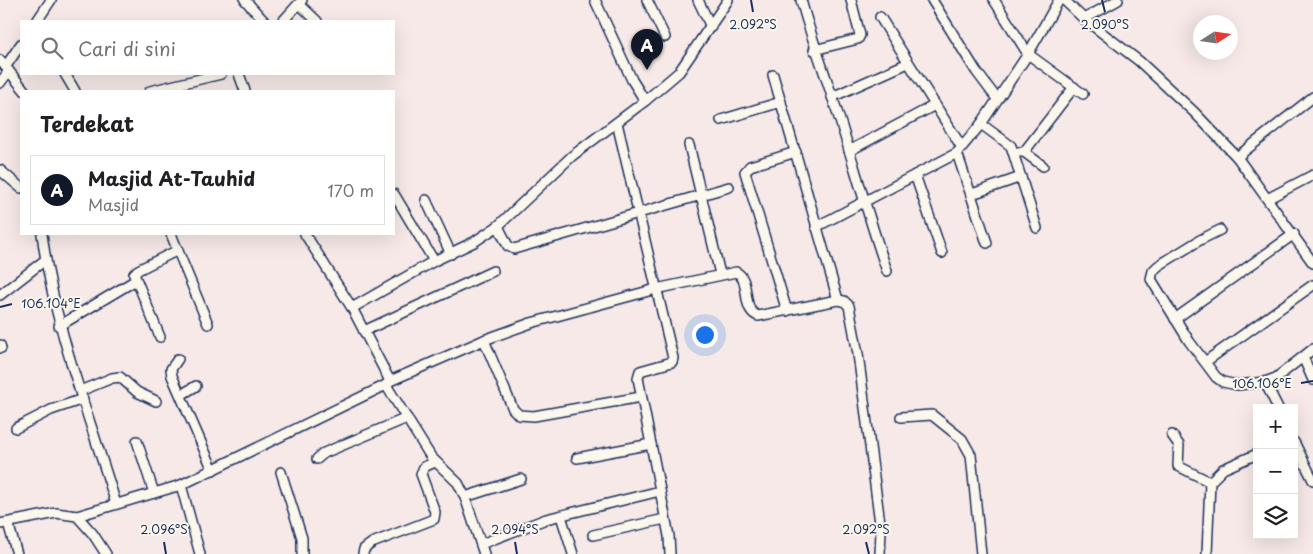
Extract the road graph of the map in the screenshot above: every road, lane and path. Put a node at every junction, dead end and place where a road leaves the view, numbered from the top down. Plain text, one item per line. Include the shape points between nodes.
1 (51, 0) edge
2 (244, 0) edge
3 (595, 0) edge
4 (647, 0) edge
5 (698, 0) edge
6 (728, 0) edge
7 (800, 0) edge
8 (851, 0) edge
9 (932, 0) edge
10 (994, 0) edge
11 (1059, 0) edge
12 (1064, 0) edge
13 (1118, 0) edge
14 (301, 2) edge
15 (880, 17) dead end
16 (1084, 19) junction
17 (38, 20) edge
18 (263, 20) edge
19 (284, 20) edge
20 (316, 20) edge
21 (711, 27) junction
22 (664, 37) dead end
23 (20, 45) edge
24 (814, 50) junction
25 (1028, 54) junction
26 (908, 63) junction
27 (5, 66) edge
28 (66, 75) edge
29 (218, 75) edge
30 (239, 75) edge
31 (773, 76) dead end
32 (0, 83) edge
33 (1074, 87) junction
34 (24, 90) edge
35 (74, 90) edge
36 (154, 90) edge
37 (244, 90) edge
38 (1083, 94) dead end
39 (832, 97) junction
40 (1313, 97) edge
41 (997, 99) junction
42 (645, 101) junction
43 (781, 102) junction
44 (935, 105) junction
45 (721, 120) dead end
46 (617, 123) junction
47 (981, 124) junction
48 (689, 145) dead end
49 (959, 150) junction
50 (849, 151) junction
51 (1013, 151) junction
52 (796, 152) junction
53 (1024, 152) junction
54 (1237, 157) junction
55 (1043, 166) dead end
56 (0, 170) edge
57 (915, 175) junction
58 (1313, 175) edge
59 (1021, 177) junction
60 (20, 187) edge
61 (729, 187) dead end
62 (972, 194) junction
63 (395, 196) edge
64 (702, 196) junction
65 (1269, 198) junction
66 (426, 200) dead end
67 (863, 204) junction
68 (639, 212) junction
69 (498, 226) junction
70 (816, 227) junction
71 (1037, 228) dead end
72 (1220, 230) dead end
73 (1294, 234) junction
74 (42, 235) edge
75 (170, 235) edge
76 (306, 235) edge
77 (988, 243) dead end
78 (178, 250) junction
79 (942, 253) dead end
80 (451, 254) junction
81 (45, 260) junction
82 (434, 261) junction
83 (1313, 263) edge
84 (493, 271) dead end
85 (886, 272) dead end
86 (720, 274) junction
87 (136, 280) junction
88 (1313, 285) edge
89 (656, 289) junction
90 (0, 295) edge
91 (838, 300) junction
92 (352, 308) junction
93 (787, 311) junction
94 (1175, 319) junction
95 (208, 324) dead end
96 (59, 326) junction
97 (364, 331) junction
98 (160, 337) dead end
99 (484, 340) junction
100 (1313, 349) edge
101 (1303, 357) junction
102 (178, 359) dead end
103 (1205, 362) junction
104 (1313, 380) edge
105 (1265, 382) junction
106 (388, 383) junction
107 (196, 386) dead end
108 (81, 395) junction
109 (181, 395) junction
110 (641, 396) junction
111 (156, 401) dead end
112 (1276, 404) edge
113 (901, 417) dead end
114 (407, 418) junction
115 (16, 428) dead end
116 (1172, 435) dead end
117 (137, 441) dead end
118 (651, 444) junction
119 (1298, 449) edge
120 (1253, 456) edge
121 (577, 458) dead end
122 (317, 459) dead end
123 (436, 462) junction
124 (213, 470) junction
125 (281, 472) dead end
126 (522, 480) dead end
127 (1313, 480) edge
128 (1210, 482) junction
129 (181, 485) junction
130 (660, 491) junction
131 (154, 493) junction
132 (465, 497) junction
133 (116, 504) junction
134 (77, 516) junction
135 (561, 516) junction
136 (665, 519) junction
137 (4, 523) edge
138 (593, 535) dead end
139 (480, 544) junction
140 (16, 554) edge
141 (106, 554) edge
142 (200, 554) edge
143 (302, 554) edge
144 (363, 554) edge
145 (484, 554) edge
146 (573, 554) edge
147 (670, 554) edge
148 (880, 554) edge
149 (981, 554) edge
150 (1207, 554) edge

1 - 17 street
2 - 18 street
3 - 42 street
4 - 22 street
5 - 21 street
6 - 21 street
7 - 24 street
8 - 24 street via 860,35 858,39
9 - 41 street
10 - 25 street
11 - 25 street
12 - 16 street
13 - 16 street
14 - 19 street
14 - 20 street
15 - 26 street
16 - 54 street via 1139,61
21 - 42 street via 679,72
23 - 27 street
24 - 39 street
25 - 33 street
25 - 41 street
26 - 39 street
26 - 44 street
27 - 32 street
27 - 34 street
28 - 35 street
29 - 36 street
30 - 37 street
31 - 43 street
33 - 38 street
33 - 53 street
39 - 50 street
40 - 54 street
41 - 47 street
42 - 46 street
43 - 45 street
43 - 52 street
44 - 49 street
44 - 50 street
46 - 68 street
46 - 69 street via 572,156
47 - 49 street
47 - 51 street
48 - 64 street
49 - 57 street
49 - 62 street
50 - 67 street
51 - 53 street
51 - 59 street
52 - 70 street
52 - 93 street via 750,166 746,172
53 - 55 street
54 - 65 street
56 - 60 street
57 - 67 street
57 - 79 street
58 - 65 street
59 - 62 street
59 - 71 street
61 - 64 street
62 - 77 street
63 - 82 street
64 - 68 street
64 - 86 street
65 - 73 street
66 - 80 street
67 - 70 street
67 - 85 street
68 - 69 street via 514,249 508,246
68 - 89 street
69 - 80 street
70 - 91 street
72 - 94 street via 1153,271 1152,283
73 - 83 street
73 - 94 street
74 - 81 street
75 - 78 street
76 - 92 street
78 - 87 street via 138,270 134,274
78 - 95 street
80 - 82 street
81 - 90 street
81 - 96 street
82 - 92 street
84 - 97 street
86 - 89 street
86 - 93 street via 736,272 741,275 749,308 754,315
87 - 96 street
87 - 98 street
88 - 103 street
89 - 99 street via 531,323
89 - 110 street via 672,362 639,372
91 - 93 street
91 - 148 street via 848,306 858,354 881,531
92 - 97 street
94 - 103 street
96 - 108 street
97 - 106 street
99 - 106 street
99 - 110 street via 512,409 519,415 534,416
100 - 101 street
101 - 104 street
101 - 105 street via 1276,378
102 - 109 street via 171,372
103 - 105 street via 1216,377 1229,384
105 - 112 street
106 - 114 street
106 - 124 street
107 - 109 street
108 - 111 street via 112,378 120,378 137,392
108 - 115 street
108 - 133 street
109 - 124 street
110 - 118 street
113 - 149 street via 932,416 966,444 973,470
114 - 122 street
114 - 123 street
116 - 128 street via 1179,445 1178,466
117 - 131 street
118 - 121 street
118 - 130 street
119 - 127 street
120 - 128 street via 1222,470
123 - 132 street via 451,475
123 - 144 street via 424,467 421,474 435,512 434,519 367,546
124 - 129 street
125 - 143 street via 302,538
126 - 132 street
128 - 150 street
129 - 131 street
129 - 142 street
130 - 135 street
130 - 136 street
131 - 133 street
132 - 139 street
133 - 134 street
134 - 137 street via 56,514
134 - 141 street via 94,534
135 - 139 street
135 - 146 street
136 - 138 street
136 - 147 street
137 - 140 street
139 - 145 street

